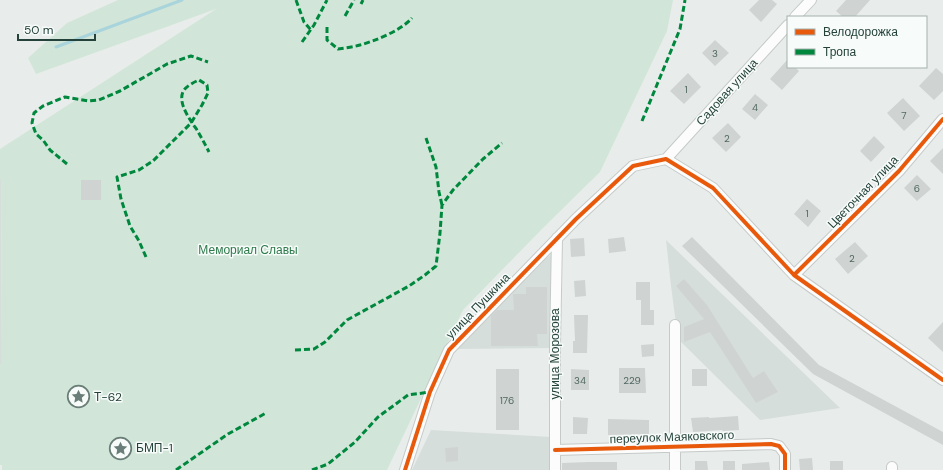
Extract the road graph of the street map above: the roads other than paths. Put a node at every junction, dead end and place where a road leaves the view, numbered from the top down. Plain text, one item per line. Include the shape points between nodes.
1 (811, 0) edge
2 (796, 16) edge
3 (787, 26) edge
4 (943, 119) edge
5 (666, 159) junction
6 (557, 238) junction
7 (794, 275) junction
8 (675, 325) dead end
9 (943, 379) edge
10 (675, 447) junction
11 (555, 450) junction
12 (405, 470) edge
13 (555, 470) edge
14 (675, 470) edge
15 (785, 470) edge

1 - 2 street
3 - 5 street, Садовая улица
4 - 7 street, Цветочная улица via 899,171
5 - 6 street, улица Пушкина via 633,166
5 - 7 street via 713,188
6 - 11 street, улица Морозова
6 - 12 street, улица Пушкина via 450,350 430,392
7 - 9 street
8 - 10 street
10 - 11 street, переулок Маяковского
10 - 14 street
10 - 15 street, переулок Маяковского via 770,444 779,446 785,454
11 - 13 street, улица Морозова

